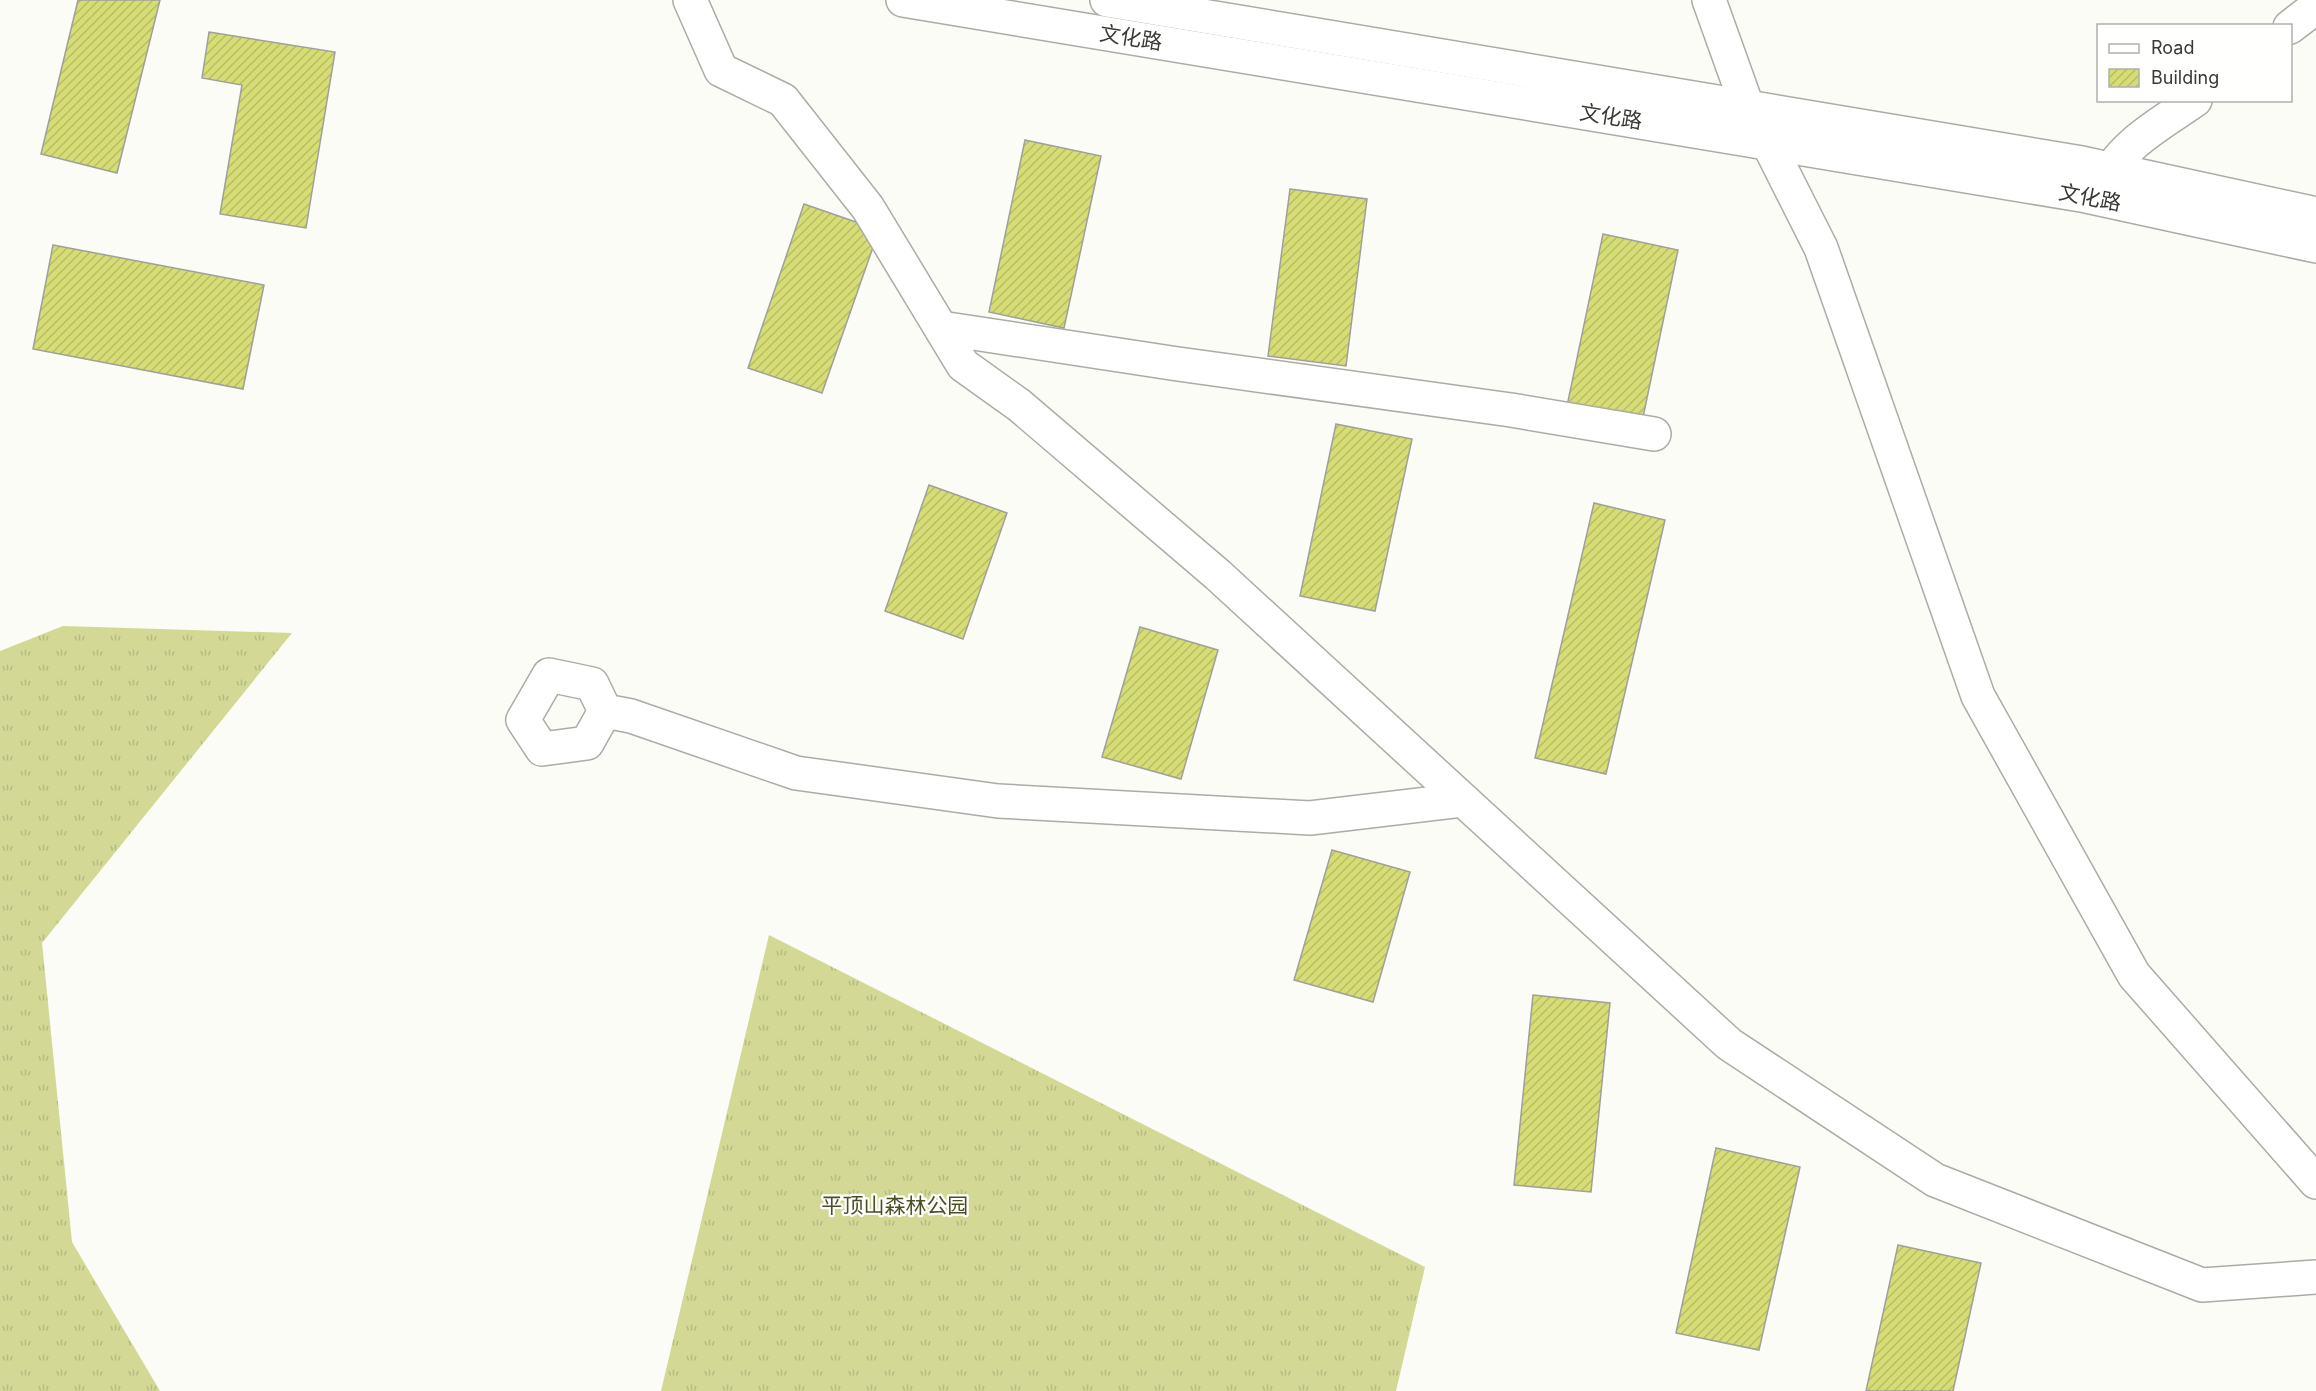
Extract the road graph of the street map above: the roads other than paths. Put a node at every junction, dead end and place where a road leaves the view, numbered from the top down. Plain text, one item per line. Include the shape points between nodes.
1 (690, 0) edge
2 (903, 0) edge
3 (1107, 0) edge
4 (1708, 0) edge
5 (2316, 7) edge
6 (2292, 25) edge
7 (2192, 102) edge
8 (1747, 106) junction
9 (1768, 143) junction
10 (2104, 184) junction
11 (2316, 214) edge
12 (2316, 246) edge
13 (941, 328) junction
14 (1654, 434) dead end
15 (605, 711) dead end
16 (1462, 800) junction
17 (2316, 1182) edge
18 (2316, 1277) edge

1 - 13 street via 721,70 783,100 868,208
2 - 9 street, 文化路
3 - 8 street, 文化路
4 - 8 street
5 - 6 street
7 - 10 street via 2140,138
8 - 9 street
8 - 10 street, 文化路
9 - 10 street, 文化路
9 - 17 street via 1821,248 1978,696 2134,975
10 - 11 street, 文化路
10 - 12 street, 文化路
13 - 14 street
13 - 16 street via 963,365 1019,405 1218,575
15 - 16 street via 631,716 796,773 998,801 1310,818
16 - 18 street via 1729,1044 1935,1180 2202,1286

